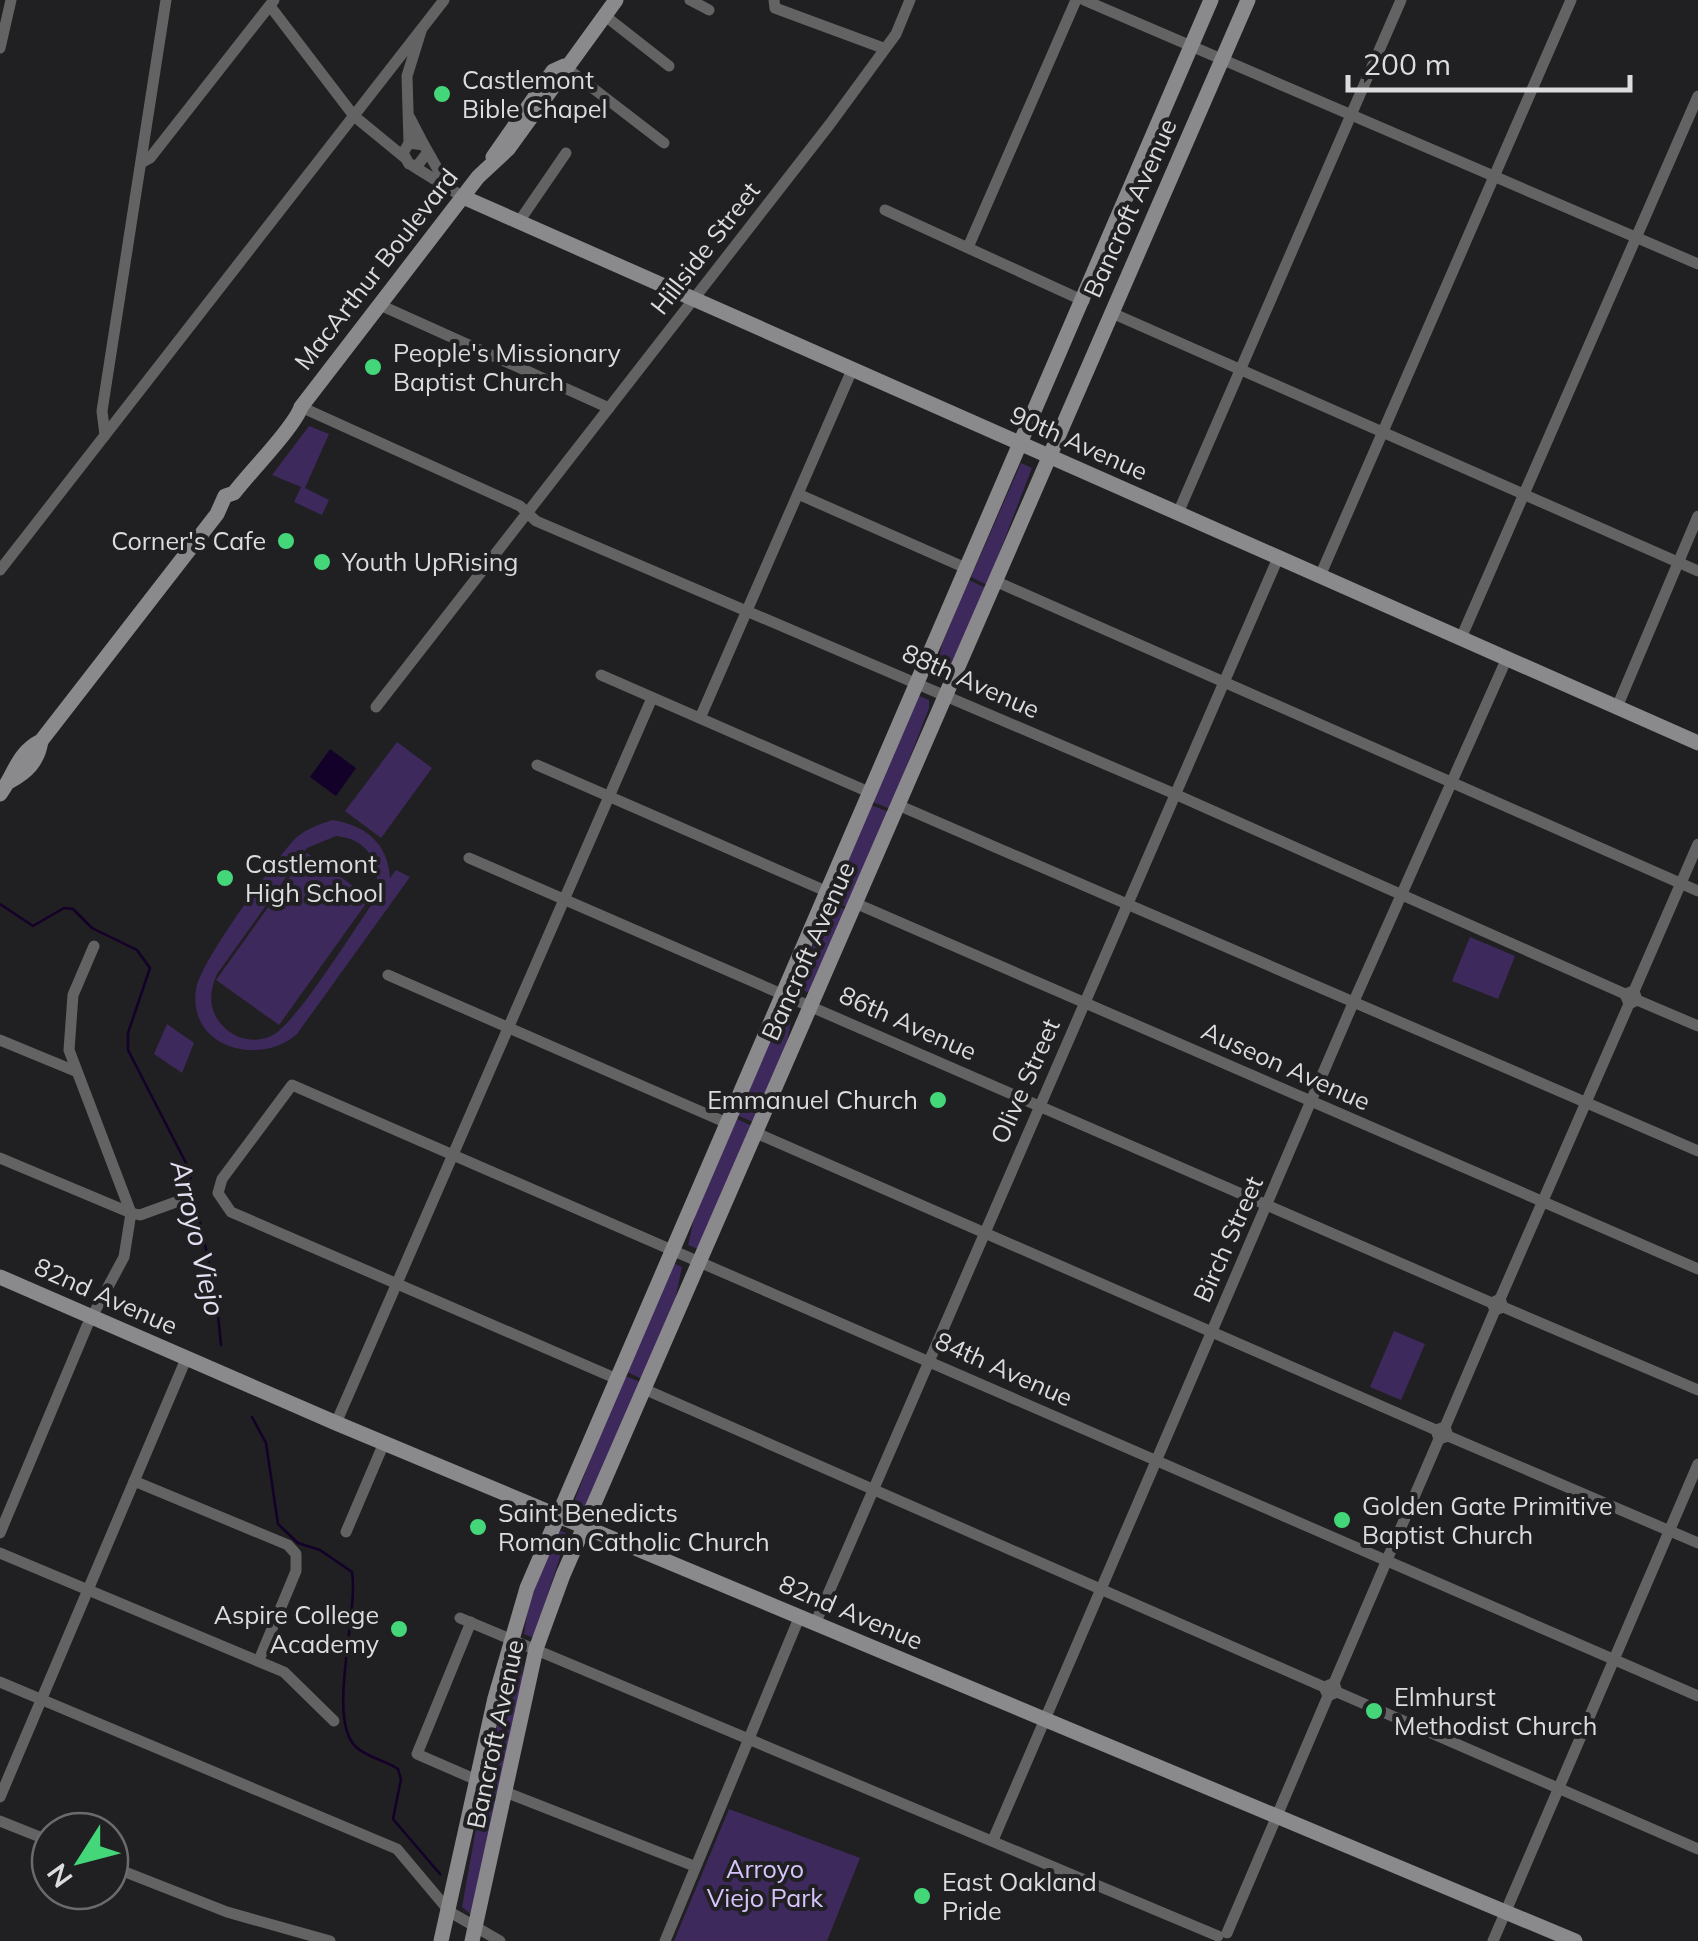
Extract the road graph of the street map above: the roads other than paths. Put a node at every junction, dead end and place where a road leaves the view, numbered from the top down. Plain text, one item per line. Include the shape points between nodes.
1 (11, 0) edge
2 (166, 0) edge
3 (444, 0) edge
4 (616, 0) edge
5 (690, 0) edge
6 (774, 0) edge
7 (910, 0) edge
8 (1076, 0) edge
9 (1084, 0) edge
10 (1211, 0) edge
11 (1248, 0) edge
12 (1401, 0) edge
13 (1571, 0) edge
14 (272, 3) edge
15 (709, 10) dead end
16 (604, 14) junction
17 (421, 31) junction
18 (0, 48) edge
19 (883, 48) junction
20 (1190, 49) junction
21 (1221, 62) junction
22 (564, 66) junction
23 (669, 66) dead end
24 (390, 68) junction
25 (406, 76) junction
26 (1698, 96) edge
27 (354, 116) junction
28 (1349, 116) junction
29 (410, 118) junction
30 (664, 142) dead end
31 (409, 144) junction
32 (426, 149) junction
33 (566, 153) dead end
34 (408, 161) junction
35 (141, 163) junction
36 (1494, 174) junction
37 (444, 182) junction
38 (462, 197) junction
39 (886, 210) dead end
40 (518, 223) junction
41 (1637, 236) junction
42 (968, 245) junction
43 (1698, 264) edge
44 (693, 300) junction
45 (1084, 301) junction
46 (380, 305) junction
47 (1112, 313) junction
48 (852, 370) junction
49 (1242, 370) junction
50 (301, 407) junction
51 (610, 408) junction
52 (1382, 432) junction
53 (104, 435) junction
54 (1022, 445) junction
55 (1050, 457) junction
56 (798, 494) junction
57 (1526, 496) junction
58 (527, 513) junction
59 (1178, 513) junction
60 (1698, 516) edge
61 (1278, 558) junction
62 (1680, 563) junction
63 (968, 569) junction
64 (0, 570) edge
65 (1698, 571) edge
66 (1320, 576) junction
67 (995, 581) junction
68 (746, 611) junction
69 (1461, 638) junction
70 (1507, 658) junction
71 (601, 675) dead end
72 (1223, 680) junction
73 (919, 683) junction
74 (946, 695) junction
75 (652, 698) junction
76 (1617, 706) junction
77 (376, 707) dead end
78 (700, 718) junction
79 (1698, 742) edge
80 (537, 765) dead end
81 (1451, 780) junction
82 (5, 787) edge
83 (871, 793) junction
84 (1172, 793) junction
85 (608, 796) junction
86 (898, 805) junction
87 (1698, 844) edge
88 (469, 858) dead end
89 (1681, 883) junction
90 (1698, 890) edge
91 (828, 892) junction
92 (1402, 894) junction
93 (564, 899) junction
94 (1126, 902) junction
95 (856, 903) junction
96 (94, 946) dead end
97 (388, 975) dead end
98 (784, 993) junction
99 (1631, 997) junction
100 (1354, 1001) junction
101 (1085, 1002) junction
102 (811, 1005) junction
103 (508, 1026) junction
104 (1698, 1026) edge
105 (0, 1040) edge
106 (75, 1070) junction
107 (1312, 1102) junction
108 (1038, 1104) junction
109 (1585, 1104) junction
110 (728, 1123) junction
111 (756, 1133) junction
112 (1698, 1151) edge
113 (453, 1155) junction
114 (0, 1158) edge
115 (176, 1202) dead end
116 (1542, 1202) junction
117 (1267, 1206) junction
118 (131, 1213) junction
119 (984, 1234) junction
120 (673, 1250) junction
121 (700, 1262) junction
122 (1698, 1269) edge
123 (0, 1278) edge
124 (396, 1283) junction
125 (1498, 1305) junction
126 (91, 1317) junction
127 (1212, 1332) junction
128 (186, 1358) junction
129 (928, 1361) junction
130 (617, 1379) junction
131 (644, 1390) junction
132 (1698, 1390) edge
133 (336, 1423) junction
134 (1442, 1433) junction
135 (384, 1443) junction
136 (1155, 1460) junction
137 (1698, 1464) edge
138 (134, 1481) junction
139 (870, 1491) junction
140 (558, 1516) junction
141 (584, 1526) junction
142 (1669, 1530) junction
143 (346, 1532) dead end
144 (0, 1533) edge
145 (1698, 1543) edge
146 (0, 1554) edge
147 (1386, 1562) junction
148 (1100, 1588) junction
149 (88, 1590) junction
150 (807, 1621) junction
151 (510, 1638) junction
152 (536, 1649) junction
153 (1614, 1658) junction
154 (259, 1660) junction
155 (0, 1682) edge
156 (1331, 1690) junction
157 (1698, 1696) edge
158 (42, 1700) junction
159 (1045, 1720) junction
160 (334, 1721) dead end
161 (747, 1740) junction
162 (479, 1781) junction
163 (1558, 1787) junction
164 (508, 1794) junction
165 (0, 1797) edge
166 (1276, 1816) junction
167 (0, 1821) edge
168 (30, 1833) edge
169 (993, 1840) junction
170 (1698, 1848) edge
171 (694, 1866) junction
172 (130, 1874) edge
173 (450, 1912) junction
174 (1506, 1912) junction
175 (280, 1928) junction
176 (474, 1935) edge
177 (1223, 1938) edge
178 (277, 1941) edge
179 (330, 1941) edge
180 (441, 1941) edge
181 (500, 1941) edge
182 (665, 1941) edge
183 (1493, 1941) edge
184 (1575, 1941) edge

1 - 18 street
2 - 35 street
3 - 17 street
4 - 16 main road, MacArthur Boulevard
5 - 15 street
6 - 19 street via 775,8
7 - 19 street, Hillside Street
8 - 42 street
9 - 20 street
10 - 20 main road, Bancroft Avenue
11 - 21 main road, Bancroft Avenue
12 - 28 street
13 - 36 street
14 - 27 street, 90th Avenue
14 - 35 street
16 - 22 main road, MacArthur Boulevard
16 - 23 street
17 - 24 street
17 - 25 street
19 - 44 street, Hillside Street
20 - 21 street
20 - 45 main road, Bancroft Avenue
21 - 28 street
21 - 47 main road, Bancroft Avenue
22 - 30 street
22 - 38 main road, MacArthur Boulevard
24 - 25 street
24 - 27 street
25 - 29 street
26 - 41 street
27 - 34 street, 90th Avenue
27 - 53 street
28 - 36 street
28 - 49 street
29 - 31 street
29 - 32 street, 90th Avenue
31 - 32 street
31 - 34 street
32 - 34 street via 422,164
32 - 37 street, 90th Avenue
33 - 40 street
34 - 37 street, 90th Avenue
35 - 53 street via 102,411
36 - 41 street
36 - 52 street
37 - 38 street, 90th Avenue
38 - 40 main road, 90th Avenue
38 - 46 main road, MacArthur Boulevard
39 - 42 street
40 - 44 main road, 90th Avenue
41 - 43 street
41 - 57 street
42 - 45 street
44 - 48 main road, 90th Avenue
44 - 51 street, Hillside Street
45 - 54 main road, Bancroft Avenue
46 - 50 main road, MacArthur Boulevard
46 - 51 street
47 - 49 street
47 - 55 main road, Bancroft Avenue
48 - 54 main road, 90th Avenue
48 - 56 street
49 - 52 street
49 - 59 street
50 - 58 street, 88th Avenue
50 - 82 main road, MacArthur Boulevard via 221,500 217,514 41,741 32,764
51 - 58 street, Hillside Street
52 - 57 street
52 - 66 street
53 - 64 street
54 - 55 main road, 90th Avenue
54 - 63 main road, Bancroft Avenue
55 - 59 main road, 90th Avenue
55 - 67 main road, Bancroft Avenue
56 - 63 street
56 - 68 street
57 - 62 street
57 - 69 street
58 - 68 street, 88th Avenue
58 - 77 street, Hillside Street
59 - 61 main road, 90th Avenue
60 - 62 street
61 - 66 main road, 90th Avenue
61 - 72 street, Olive Street
62 - 65 street
62 - 76 street
63 - 73 main road, Bancroft Avenue
66 - 69 main road, 90th Avenue
67 - 72 street
67 - 74 main road, Bancroft Avenue
68 - 73 street, 88th Avenue
68 - 78 street
69 - 70 main road, 90th Avenue
70 - 76 main road, 90th Avenue
70 - 81 street, Birch Street
71 - 75 street
72 - 81 street
72 - 84 street, Olive Street
73 - 74 street, 88th Avenue
73 - 83 main road, Bancroft Avenue
74 - 84 street, 88th Avenue
74 - 86 main road, Bancroft Avenue
75 - 78 street
75 - 85 street
76 - 79 main road, 90th Avenue
78 - 83 street
80 - 85 street
81 - 89 street
81 - 92 street, Birch Street
83 - 91 main road, Bancroft Avenue
84 - 92 street, 88th Avenue
84 - 94 street, Olive Street
85 - 91 street
85 - 93 street
86 - 94 street
86 - 95 main road, Bancroft Avenue
87 - 89 street
88 - 93 street, 86th Avenue
89 - 90 street
89 - 99 street
91 - 98 main road, Bancroft Avenue
92 - 99 street, 88th Avenue
92 - 100 street, Birch Street
93 - 98 street, 86th Avenue
93 - 103 street
94 - 100 street
94 - 101 street, Olive Street
95 - 101 street, Auseon Avenue
95 - 102 main road, Bancroft Avenue
96 - 106 street via 73,995 68,1029
97 - 103 street
98 - 102 street, 86th Avenue
98 - 110 main road, Bancroft Avenue
99 - 104 street, 88th Avenue
99 - 109 street
100 - 107 street, Birch Street
100 - 109 street
101 - 107 street, Auseon Avenue
101 - 108 street, Olive Street
102 - 108 street, 86th Avenue
102 - 111 main road, Bancroft Avenue
103 - 110 street
103 - 113 street
105 - 106 street
106 - 118 street
107 - 116 street, Auseon Avenue
107 - 117 street, Birch Street
108 - 117 street, 86th Avenue
108 - 119 street, Olive Street
109 - 112 street
109 - 116 street
110 - 120 main road, Bancroft Avenue
111 - 119 street
111 - 121 main road, Bancroft Avenue
113 - 120 street, 84th Avenue
113 - 124 street
113 - 124 street, 84th Avenue via 292,1085 222,1178 220,1201 232,1212
114 - 118 street
115 - 118 street
116 - 122 street, Auseon Avenue
116 - 125 street
117 - 125 street, 86th Avenue
117 - 127 street, Birch Street
118 - 126 street via 128,1247
119 - 127 street
119 - 129 street, Olive Street
120 - 121 street, 84th Avenue
120 - 130 main road, Bancroft Avenue
121 - 129 street, 84th Avenue
121 - 131 main road, Bancroft Avenue
123 - 126 main road, 82nd Avenue
124 - 130 street
124 - 133 street
125 - 132 street, 86th Avenue
125 - 134 street
126 - 128 main road, 82nd Avenue
126 - 144 street
127 - 134 street
127 - 136 street, Birch Street
128 - 133 main road, 82nd Avenue
128 - 138 street
129 - 136 street, 84th Avenue
129 - 139 street, Olive Street
130 - 140 main road, Bancroft Avenue
131 - 139 street
131 - 141 main road, Bancroft Avenue
133 - 135 main road, 82nd Avenue
134 - 142 street
134 - 147 street
135 - 140 main road, 82nd Avenue
135 - 143 street
136 - 147 street, 84th Avenue
136 - 148 street, Birch Street
137 - 142 street
138 - 149 street
138 - 154 street via 296,1554 296,1571
139 - 148 street
139 - 150 street, Olive Street
140 - 141 main road, 82nd Avenue
140 - 151 main road, Bancroft Avenue
141 - 150 main road, 82nd Avenue
141 - 152 main road, Bancroft Avenue
142 - 145 street
142 - 153 street
146 - 149 street
147 - 153 street, 84th Avenue
147 - 156 street
148 - 156 street
148 - 159 street, Birch Street
149 - 154 street
149 - 158 street
150 - 159 main road, 82nd Avenue
150 - 161 street, Olive Street
151 - 152 street
151 - 162 main road, Bancroft Avenue
151 - 162 street via 465,1620 417,1754
152 - 161 street
152 - 164 main road, Bancroft Avenue
153 - 157 street, 84th Avenue
153 - 163 street
154 - 160 street via 298,1683
155 - 158 street
156 - 163 street
156 - 166 street
158 - 165 street
158 - 173 street via 398,1849
159 - 166 main road, 82nd Avenue
159 - 169 street, Birch Street
161 - 169 street
161 - 171 street, Olive Street
162 - 173 main road, Bancroft Avenue
163 - 170 street
163 - 174 street
164 - 171 street
164 - 176 main road, Bancroft Avenue
166 - 174 main road, 82nd Avenue
166 - 177 street
167 - 168 street
169 - 177 street
171 - 182 street, Olive Street
172 - 175 street
173 - 176 street
173 - 180 main road, Bancroft Avenue
174 - 183 street
174 - 184 main road, 82nd Avenue
175 - 178 street
175 - 179 street
176 - 181 street

